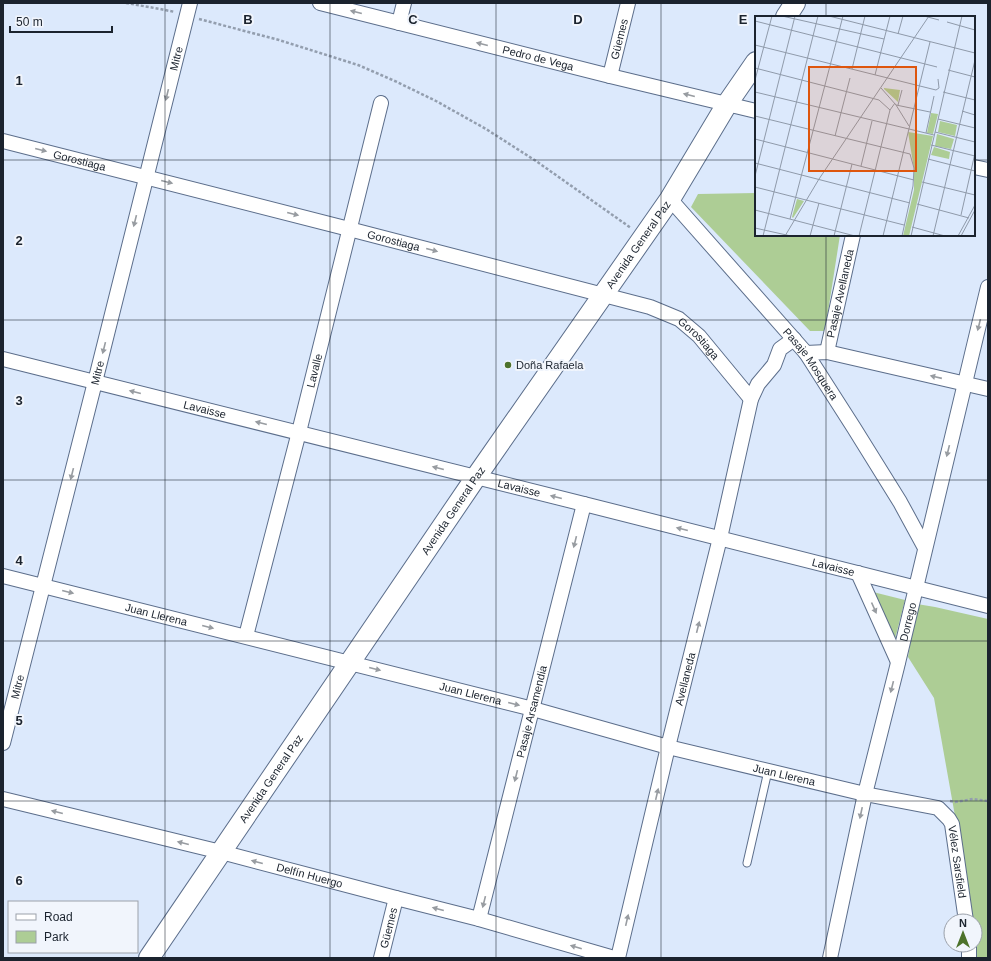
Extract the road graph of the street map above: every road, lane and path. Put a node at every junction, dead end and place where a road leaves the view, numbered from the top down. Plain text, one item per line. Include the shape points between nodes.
1 (126, 3) edge
2 (320, 3) edge
3 (404, 3) edge
4 (628, 3) edge
5 (795, 3) edge
6 (188, 9) edge
7 (787, 16) edge
8 (398, 23) junction
9 (755, 63) edge
10 (610, 76) junction
11 (381, 103) dead end
12 (727, 104) junction
13 (755, 112) edge
14 (3, 140) edge
15 (975, 167) edge
16 (988, 170) edge
17 (146, 177) junction
18 (670, 199) junction
19 (349, 228) junction
20 (853, 236) edge
21 (644, 237) junction
22 (988, 287) edge
23 (604, 295) junction
24 (794, 339) junction
25 (827, 352) junction
26 (806, 353) junction
27 (3, 359) edge
28 (95, 382) junction
29 (965, 383) junction
30 (988, 389) edge
31 (751, 399) junction
32 (299, 432) junction
33 (476, 477) junction
34 (584, 504) junction
35 (720, 538) junction
36 (925, 548) junction
37 (858, 573) junction
38 (3, 576) edge
39 (44, 586) junction
40 (916, 588) junction
41 (988, 606) edge
42 (246, 636) junction
43 (350, 662) junction
44 (898, 662) junction
45 (533, 709) junction
46 (3, 743) edge
47 (668, 747) junction
48 (768, 771) junction
49 (865, 794) junction
50 (3, 799) edge
51 (988, 801) edge
52 (938, 808) junction
53 (221, 852) junction
54 (747, 862) dead end
55 (396, 898) junction
56 (965, 913) edge
57 (479, 920) junction
58 (149, 958) edge
59 (381, 958) edge
60 (614, 958) edge
61 (618, 958) edge
62 (830, 958) edge

1 - 6 path via 160,9
8 -> 2 street, Pedro de Vega
3 - 8 street
4 - 10 street, Güemes
5 - 7 main road
6 -> 17 street, Mitre
6 - 21 path via 358,65 436,101 536,160
10 -> 8 street, Pedro de Vega
9 - 12 main road, Avenida General Paz
12 -> 10 street, Pedro de Vega
11 - 19 street, Lavalle
12 - 13 street, Pedro de Vega
12 - 18 main road, Avenida General Paz
14 -> 17 street, Gorostiaga
15 - 16 street
17 -> 19 street, Gorostiaga
17 -> 28 street, Mitre
18 - 21 main road, Avenida General Paz
18 - 24 street, Pasaje Mosquera
19 -> 23 street, Gorostiaga
19 - 32 street, Lavalle
20 - 25 street, Pasaje Avellaneda
21 - 23 main road, Avenida General Paz
22 -> 29 street, Dorrego
23 - 31 street, Gorostiaga via 650,307 679,319 700,336
23 - 33 main road, Avenida General Paz
24 - 26 street, Pasaje Mosquera
24 - 31 street, Avellaneda via 780,349 774,365 758,384
25 - 26 street
29 -> 25 street
26 - 36 street, Pasaje Mosquera via 900,502
27 - 28 street, Lavaisse
32 -> 28 street, Lavaisse
28 -> 39 street, Mitre
29 - 30 street
29 -> 36 street, Dorrego
31 - 35 street, Avellaneda
33 -> 32 street, Lavaisse
32 - 42 street, Lavalle
34 -> 33 street, Lavaisse
33 - 43 main road, Avenida General Paz
35 -> 34 street, Lavaisse
34 -> 45 street, Pasaje Arsamendia
35 - 37 street, Lavaisse
47 -> 35 street, Avellaneda
36 - 40 street, Dorrego
37 - 40 street, Lavaisse
37 -> 44 street
38 - 39 street, Juan Llerena
39 -> 42 street, Juan Llerena
39 - 46 street, Mitre
40 - 41 street, Lavaisse
40 - 44 street, Dorrego
42 - 43 street, Juan Llerena
43 -> 45 street, Juan Llerena
43 - 53 main road, Avenida General Paz
44 -> 49 street, Dorrego
45 - 47 street, Juan Llerena
45 -> 57 street, Pasaje Arsamendia
47 - 48 street, Juan Llerena
61 -> 47 street, Avellaneda
48 - 49 street, Juan Llerena
48 - 54 lane
49 - 52 street, Juan Llerena
49 -> 62 street, Dorrego
53 -> 50 street, Delfín Huergo
51 - 52 path via 973,799 954,802 938,799
52 - 56 street, Vélez Sarsfield via 952,824
55 -> 53 street, Delfín Huergo
53 - 58 main road, Avenida General Paz
57 -> 55 street, Delfín Huergo
55 - 59 street, Güemes
60 -> 57 street, Delfín Huergo

